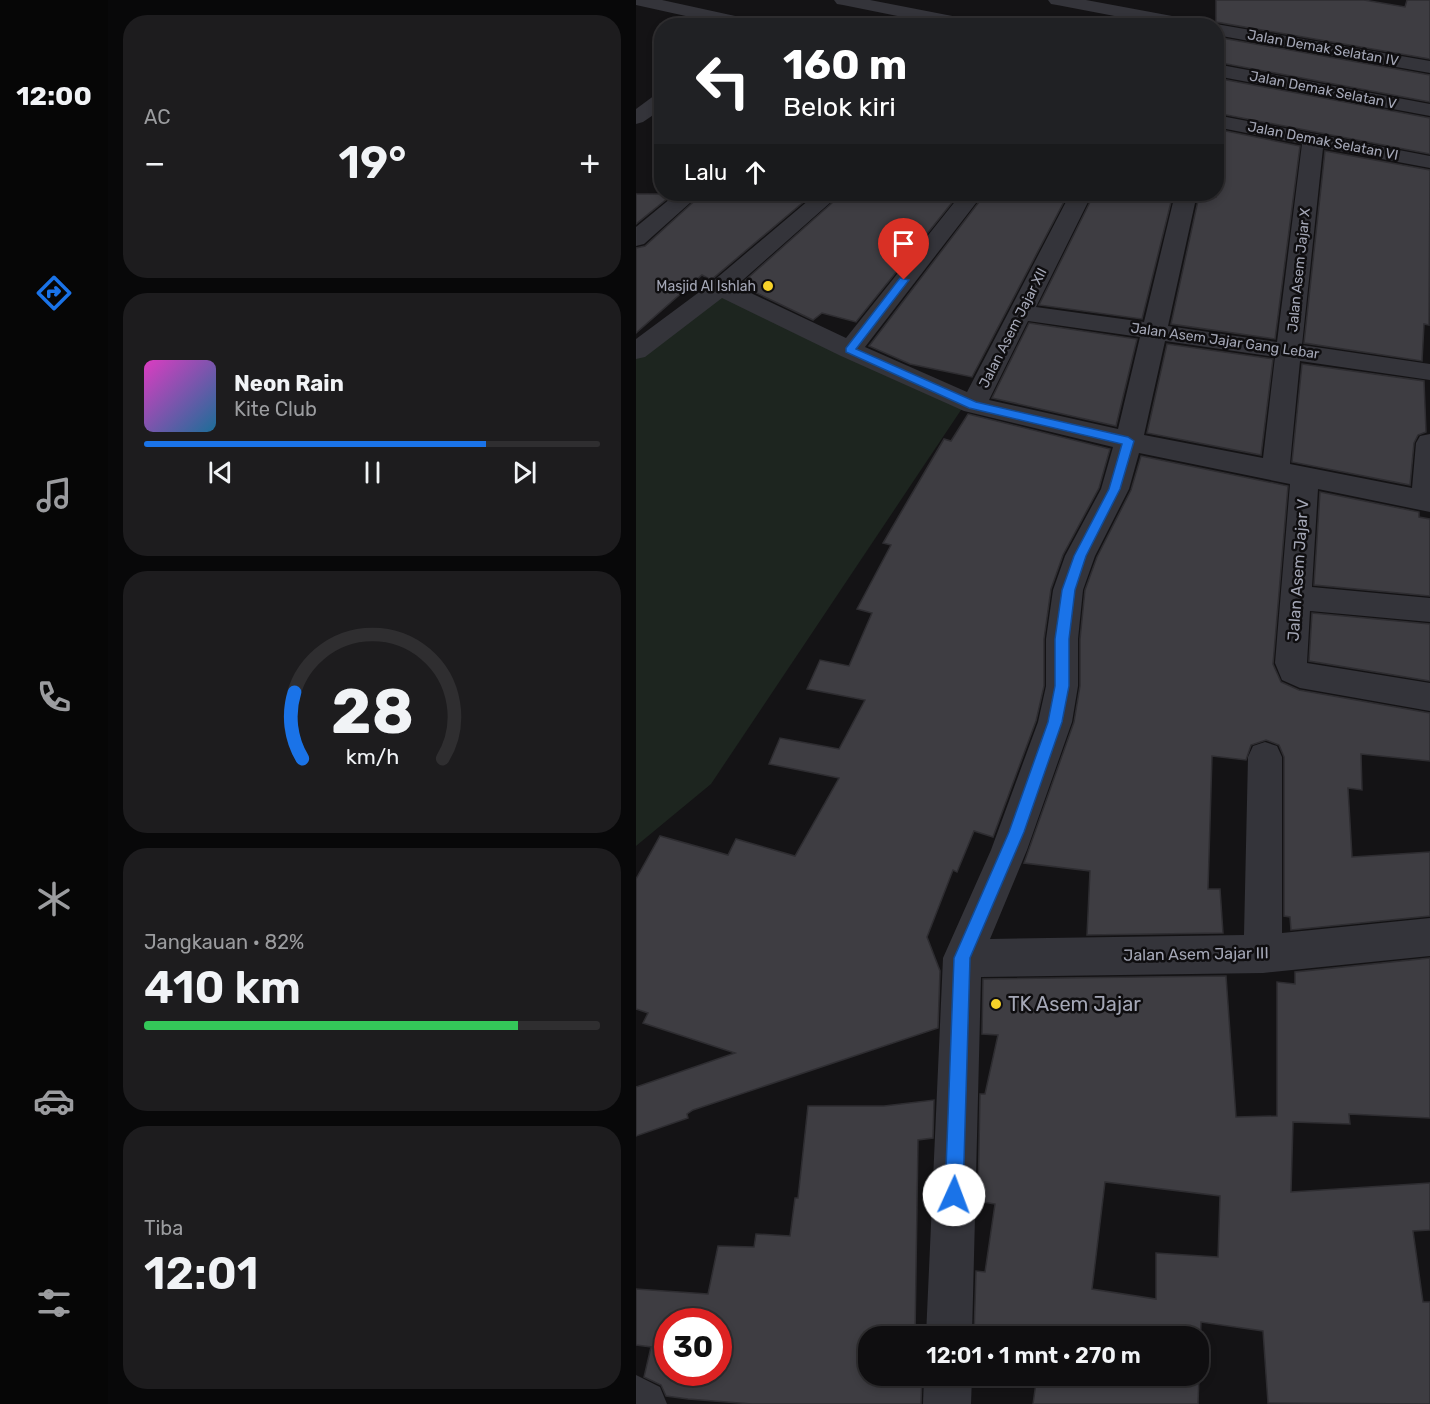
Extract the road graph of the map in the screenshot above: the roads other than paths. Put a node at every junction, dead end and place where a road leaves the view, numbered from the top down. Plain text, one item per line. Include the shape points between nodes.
1 (843, 0) edge
2 (1057, 0) edge
3 (667, 3) edge
4 (1128, 6) edge
5 (641, 8) edge
6 (726, 18) edge
7 (936, 18) edge
8 (1171, 18) edge
9 (1224, 29) edge
10 (1430, 67) edge
11 (1224, 71) edge
12 (654, 105) edge
13 (1430, 110) edge
14 (636, 118) edge
15 (1224, 123) edge
16 (1313, 140) junction
17 (1430, 162) edge
18 (681, 201) edge
19 (821, 201) edge
20 (967, 201) edge
21 (1077, 201) edge
22 (1184, 201) edge
23 (636, 239) edge
24 (719, 287) junction
25 (1021, 312) junction
26 (1155, 331) junction
27 (850, 350) junction
28 (1290, 350) junction
29 (636, 351) edge
30 (1430, 372) edge
31 (973, 405) junction
32 (1128, 441) junction
33 (1430, 443) edge
34 (1275, 472) junction
35 (1305, 477) junction
36 (1428, 502) edge
37 (1295, 598) junction
38 (1430, 610) edge
39 (1430, 697) edge
40 (1265, 757) dead end
41 (1430, 937) edge
42 (1263, 954) junction
43 (962, 958) junction
44 (949, 1326) edge
45 (948, 1386) edge
46 (636, 1399) edge
47 (643, 1404) edge
48 (947, 1404) edge

1 - 7 street
2 - 4 street
3 - 5 street
3 - 6 street
4 - 8 street
9 - 10 street, Jalan Demak Selatan IV
11 - 13 street, Jalan Demak Selatan V
12 - 14 street
15 - 16 street, Jalan Demak Selatan VI
16 - 17 street, Jalan Demak Selatan VI
16 - 28 street, Jalan Asem Jajar X
18 - 23 street
19 - 24 street
20 - 27 street
21 - 25 street, Jalan Asem Jajar XII
22 - 26 street
24 - 27 street, Jalan Asem Jajar XII
24 - 29 street
25 - 26 street, Jalan Asem Jajar Gang Lebar
25 - 31 street, Jalan Asem Jajar XII
26 - 28 street, Jalan Asem Jajar Gang Lebar
26 - 32 street
27 - 31 street, Jalan Asem Jajar XII
28 - 30 street, Jalan Asem Jajar Gang Lebar
28 - 34 street, Jalan Asem Jajar X
31 - 32 street
32 - 34 street
32 - 43 street via 1114,489 1080,556 1068,590 1062,686 1055,722 1014,839
33 - 36 street
34 - 35 street
35 - 36 street
35 - 37 street, Jalan Asem Jajar V
37 - 38 street
37 - 39 street, Jalan Asem Jajar V via 1293,670 1300,675
40 - 42 street
41 - 42 street, Jalan Asem Jajar III
42 - 43 street, Jalan Asem Jajar III
43 - 44 street
45 - 48 street
46 - 47 street

